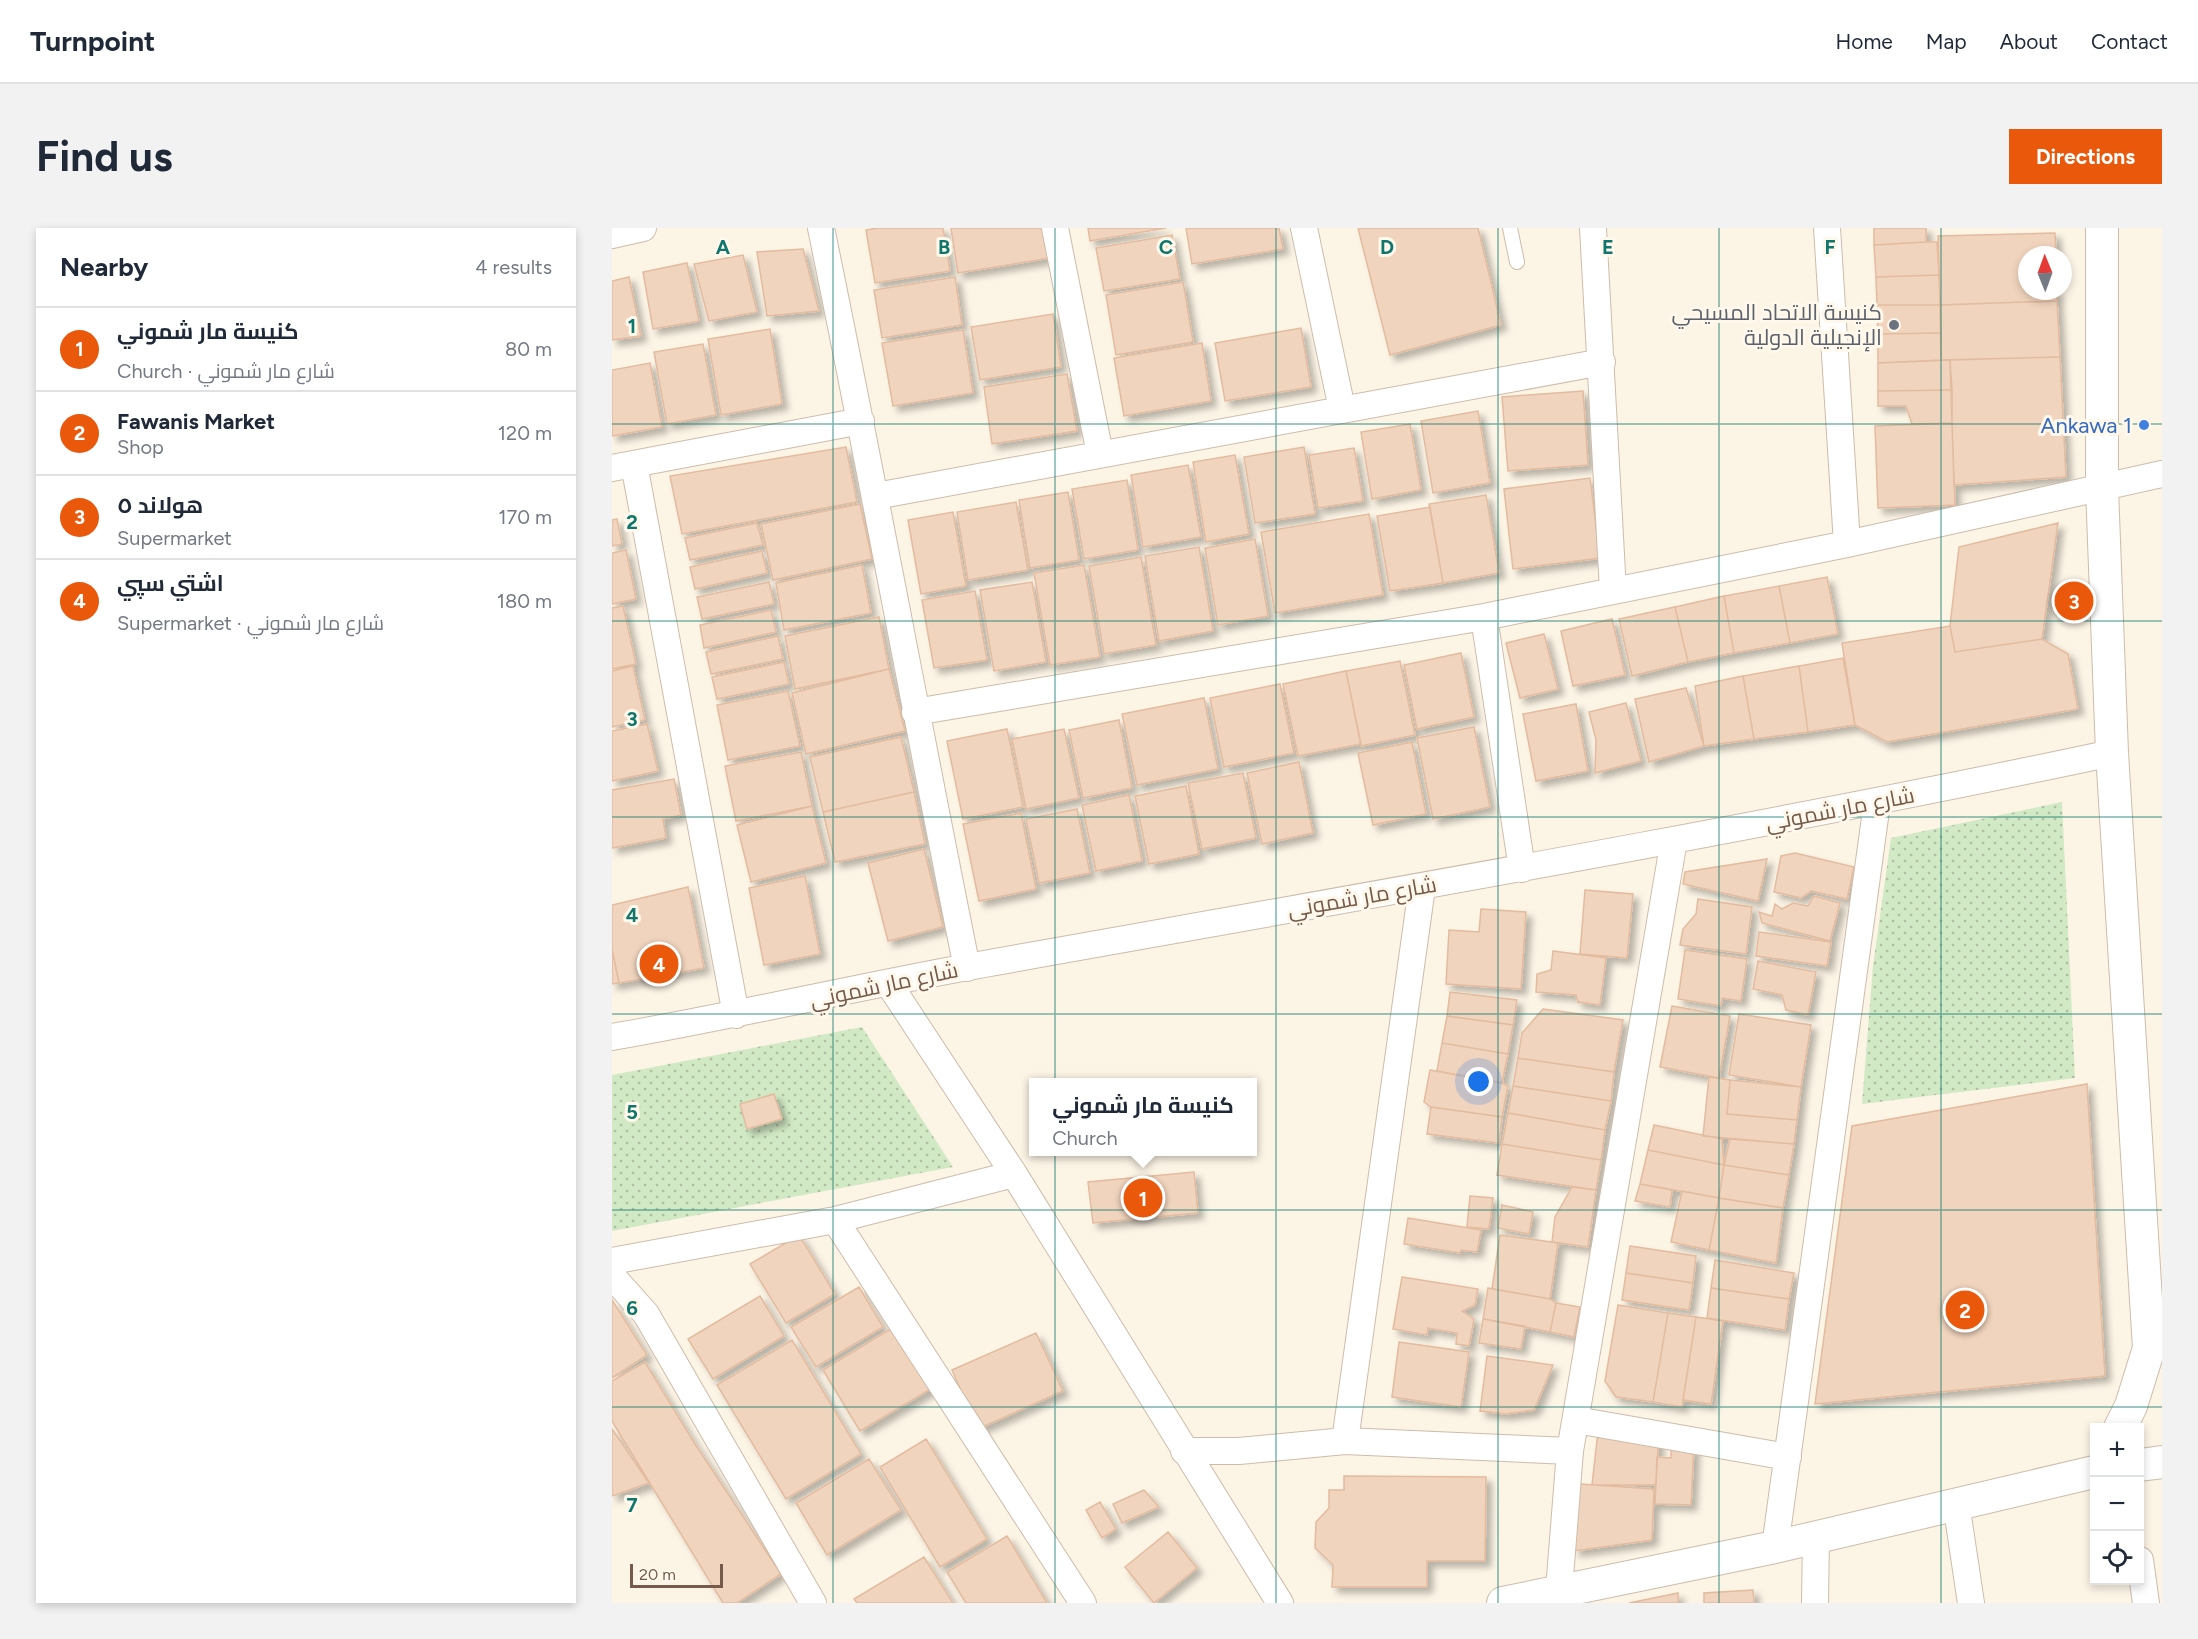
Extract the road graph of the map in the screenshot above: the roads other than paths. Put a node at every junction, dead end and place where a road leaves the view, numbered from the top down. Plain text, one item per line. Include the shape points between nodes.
1 (643, 228) edge
2 (821, 228) edge
3 (1055, 228) edge
4 (1304, 228) edge
5 (1510, 228) edge
6 (1593, 228) edge
7 (1827, 228) edge
8 (2102, 228) edge
9 (612, 235) edge
10 (1517, 262) dead end
11 (1602, 362) junction
12 (1342, 409) junction
13 (861, 421) junction
14 (1100, 454) junction
15 (623, 466) edge
16 (2162, 474) edge
17 (2102, 488) junction
18 (876, 496) junction
19 (1847, 544) junction
20 (1614, 591) junction
21 (1484, 617) junction
22 (915, 712) junction
23 (2112, 753) junction
24 (1876, 803) junction
25 (1674, 840) junction
26 (1522, 868) junction
27 (1422, 887) junction
28 (967, 968) junction
29 (889, 984) junction
30 (736, 1015) junction
31 (612, 1037) edge
32 (1014, 1174) junction
33 (835, 1220) junction
34 (612, 1261) edge
35 (612, 1276) edge
36 (2155, 1358) edge
37 (1576, 1420) junction
38 (2122, 1423) edge
39 (1345, 1441) junction
40 (1184, 1451) junction
41 (1570, 1451) junction
42 (1788, 1457) junction
43 (2162, 1462) edge
44 (2144, 1464) edge
45 (2090, 1468) edge
46 (1956, 1503) junction
47 (1816, 1537) junction
48 (1775, 1547) junction
49 (2143, 1585) edge
50 (1558, 1590) junction
51 (813, 1603) edge
52 (1083, 1603) edge
53 (1280, 1603) edge
54 (1503, 1603) edge
55 (1815, 1603) edge
56 (1971, 1603) edge
57 (2146, 1603) edge

1 - 9 street
2 - 13 street
3 - 14 street
4 - 12 street
5 - 10 lane
6 - 11 street
7 - 19 street
8 - 17 street
11 - 12 street
11 - 20 street
12 - 14 street
13 - 15 street
13 - 18 street
14 - 18 street
15 - 30 street
16 - 17 street
17 - 19 street
17 - 23 street
18 - 22 street
19 - 20 street
20 - 21 street
21 - 22 street
21 - 26 street
22 - 28 street
23 - 24 street, شارع مار شموني
23 - 36 street
24 - 25 street, شارع مار شموني
24 - 42 street
25 - 26 street, شارع مار شموني
25 - 37 street
26 - 27 street, شارع مار شموني
27 - 28 street, شارع مار شموني
27 - 39 street
28 - 29 street, شارع مار شموني
29 - 30 street, شارع مار شموني
29 - 32 street
30 - 31 street, شارع مار شموني
32 - 33 street
32 - 40 street
33 - 34 street
33 - 52 street
35 - 51 street via 646,1314
36 - 38 street
37 - 41 street
37 - 42 street
39 - 40 street via 1239,1451
39 - 41 street
40 - 53 street
41 - 50 street
42 - 48 street
43 - 44 street
45 - 46 street
46 - 47 street
46 - 56 street
47 - 48 street
47 - 55 street
48 - 50 street
49 - 57 street
50 - 54 street

